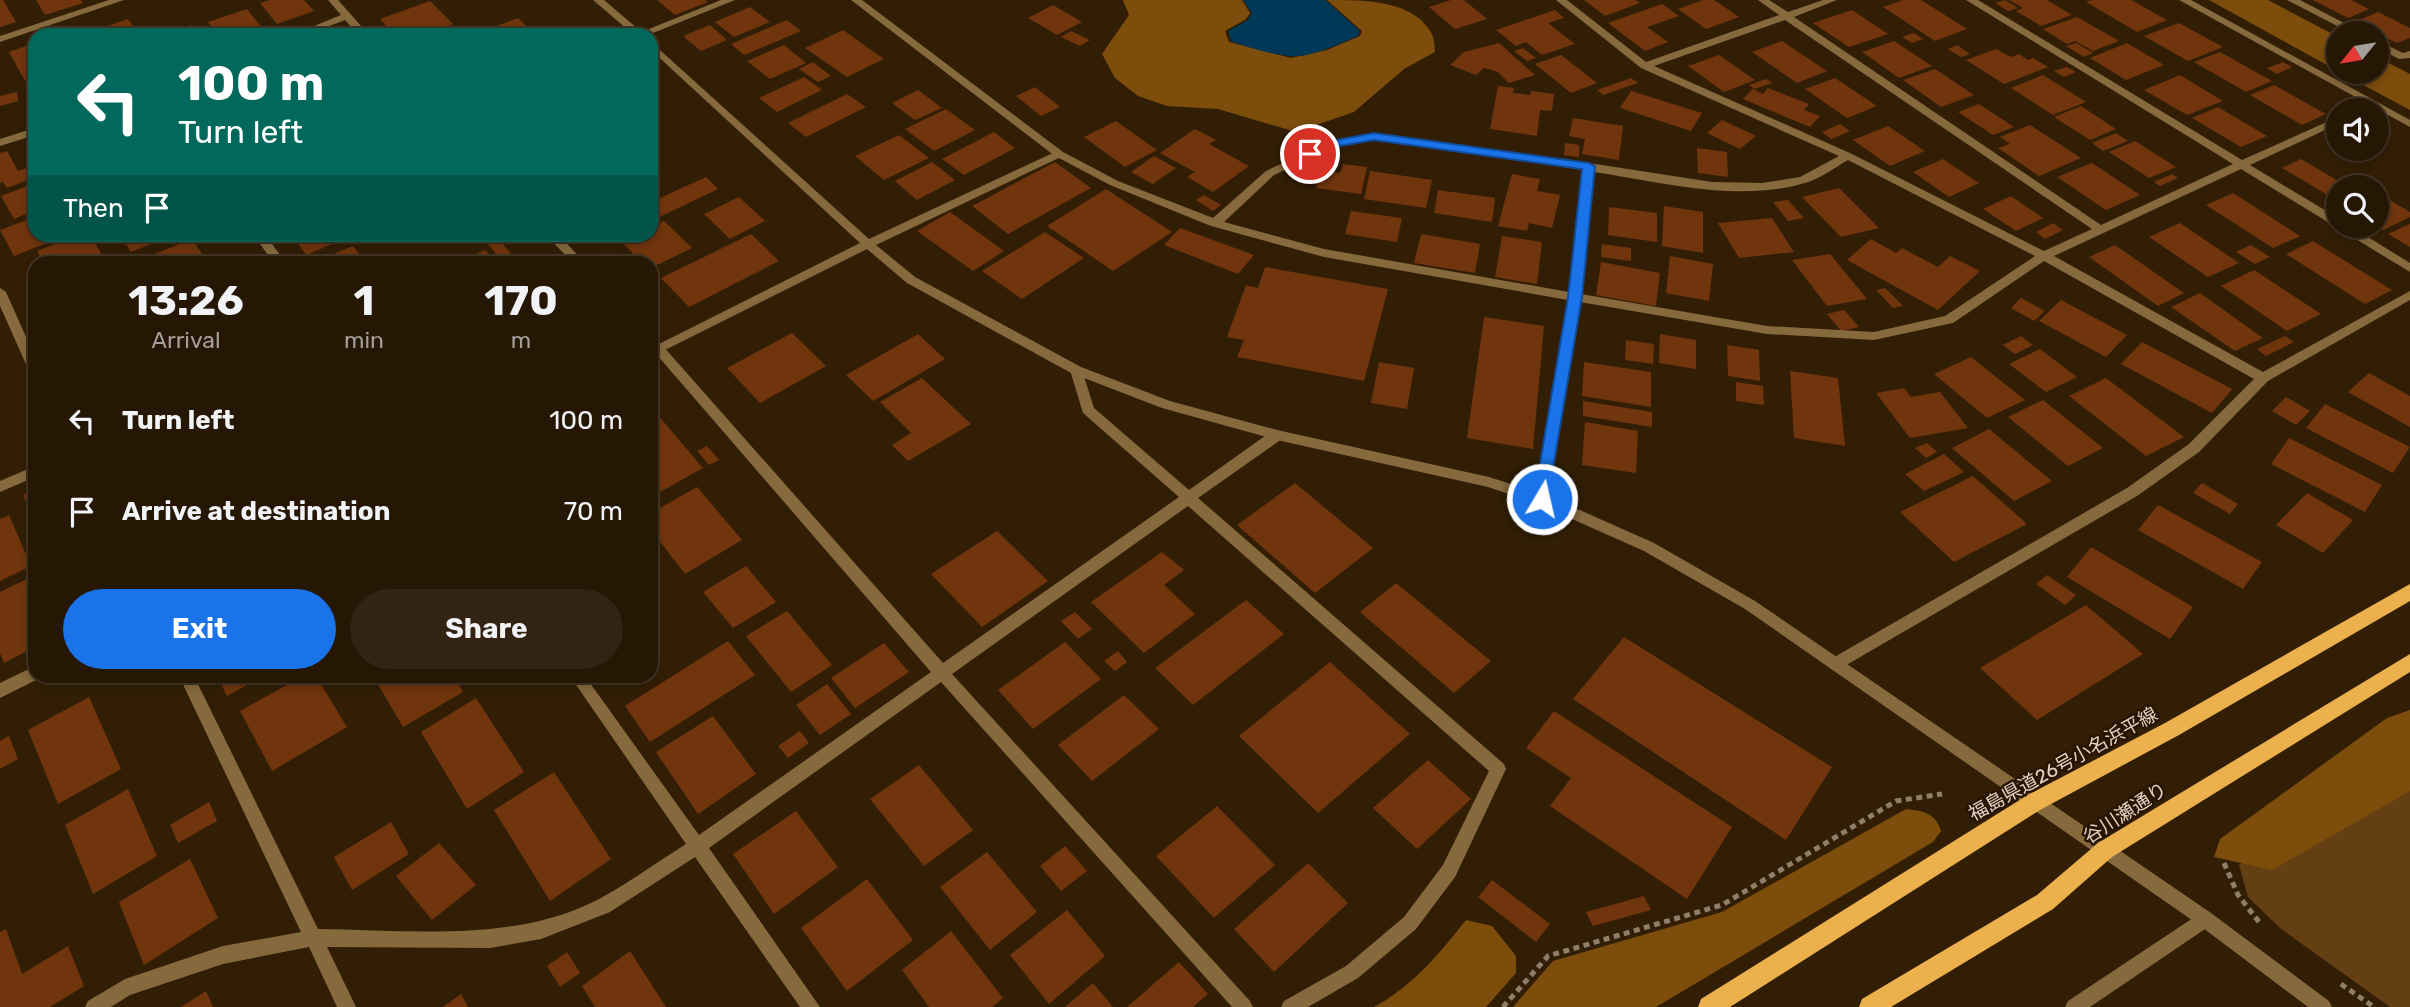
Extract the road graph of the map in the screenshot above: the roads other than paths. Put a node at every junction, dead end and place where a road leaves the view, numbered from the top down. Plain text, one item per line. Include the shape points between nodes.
1 (119, 0) edge
2 (333, 0) edge
3 (598, 0) edge
4 (730, 0) edge
5 (856, 0) edge
6 (1560, 0) edge
7 (1763, 0) edge
8 (1832, 0) edge
9 (1971, 0) edge
10 (2184, 0) edge
11 (2292, 0) edge
12 (1786, 15) junction
13 (346, 16) junction
14 (2334, 21) edge
15 (34, 28) edge
16 (315, 28) edge
17 (357, 28) edge
18 (632, 28) edge
19 (658, 28) edge
20 (28, 30) edge
21 (0, 39) edge
22 (2389, 50) edge
23 (658, 51) edge
24 (2410, 54) edge
25 (1645, 66) junction
26 (2361, 98) edge
27 (2389, 113) edge
28 (2410, 124) edge
29 (2326, 126) edge
30 (28, 133) edge
31 (0, 143) edge
32 (1059, 154) junction
33 (1848, 156) junction
34 (2243, 165) junction
35 (1589, 166) junction
36 (2326, 215) edge
37 (1215, 223) junction
38 (2102, 231) junction
39 (2362, 238) edge
40 (559, 242) edge
41 (868, 244) junction
42 (572, 256) edge
43 (2044, 256) junction
44 (2410, 268) edge
45 (0, 292) edge
46 (2410, 295) edge
47 (1575, 297) junction
48 (658, 345) edge
49 (658, 352) edge
50 (28, 355) edge
51 (1076, 369) junction
52 (2263, 377) junction
53 (1277, 435) junction
54 (28, 474) edge
55 (0, 488) edge
56 (1189, 497) junction
57 (1542, 499) junction
58 (2410, 592) edge
59 (2410, 662) edge
60 (1836, 664) junction
61 (940, 672) junction
62 (28, 677) edge
63 (189, 683) edge
64 (582, 683) edge
65 (0, 691) edge
66 (2033, 803) junction
67 (696, 847) junction
68 (2105, 850) junction
69 (2205, 919) junction
70 (313, 938) junction
71 (94, 1007) edge
72 (347, 1007) edge
73 (811, 1007) edge
74 (1244, 1007) edge
75 (1290, 1007) edge
76 (1709, 1007) edge
77 (1870, 1007) edge
78 (2074, 1007) edge
79 (2323, 1007) edge

1 - 15 street
2 - 13 street
3 - 18 street
4 - 19 street
5 - 32 street
6 - 25 street
7 - 12 street
8 - 12 street
9 - 34 street
10 - 26 street
11 - 14 street
12 - 25 street
12 - 38 street
13 - 16 street
13 - 17 street
20 - 21 street
22 - 24 street via 2403,57
23 - 41 street
25 - 33 street
27 - 28 street
29 - 34 street
30 - 31 street
32 - 37 street via 1114,183
32 - 41 street
33 - 35 street via 1803,180 1762,187 1712,186
33 - 43 street
34 - 36 street
34 - 38 street
35 - 37 street via 1374,136 1331,144 1270,173
35 - 47 street
37 - 47 street via 1324,253
38 - 43 street
39 - 44 street
40 - 42 street
41 - 48 street
41 - 51 street via 911,280
43 - 47 street via 1949,320 1874,336 1767,330
43 - 52 street
45 - 50 street
46 - 52 street
47 - 57 street
49 - 61 street
51 - 53 street via 1167,405
51 - 56 street via 1088,410
52 - 60 street via 2194,448 2132,492
53 - 56 street
53 - 57 street via 1489,482
54 - 55 street
56 - 61 street
56 - 75 street via 1498,769 1449,871 1410,923 1352,972
57 - 60 street via 1649,547 1750,606
58 - 66 main road, 福島県道26号小名浜平線
59 - 68 main road, 谷川瀬通り
60 - 66 street
61 - 67 street
61 - 74 street
62 - 65 street
63 - 70 street
64 - 67 street
66 - 68 street
66 - 76 main road, 福島県道26号小名浜平線
67 - 70 street via 604,906 541,930 490,939
67 - 73 street
68 - 69 street
68 - 77 main road, 谷川瀬通り via 2045,902
69 - 78 street
69 - 79 street
70 - 71 street via 223,955 125,988
70 - 72 street

